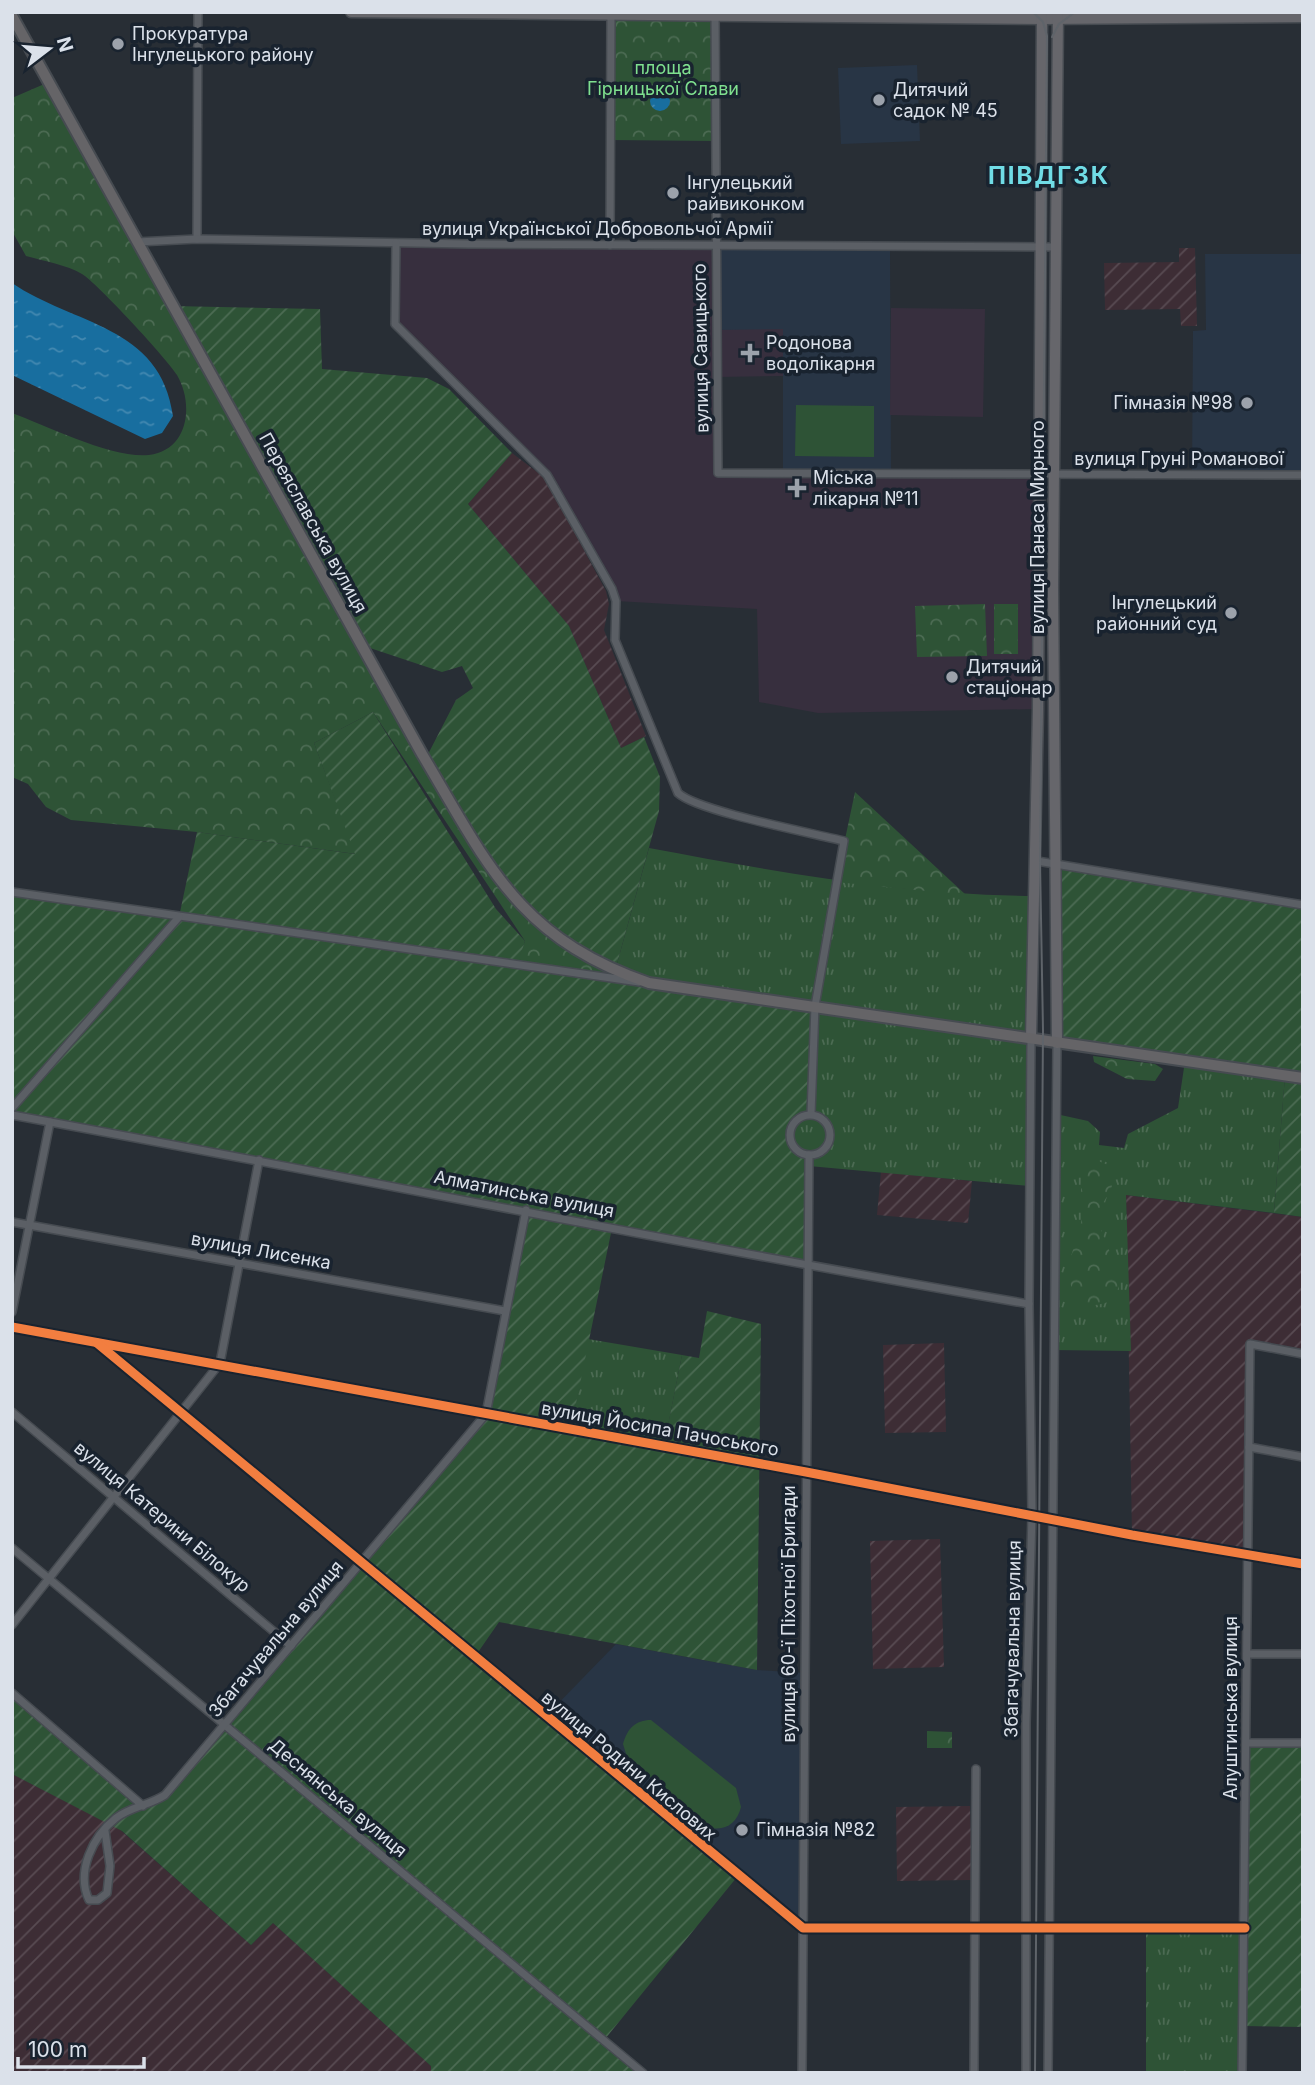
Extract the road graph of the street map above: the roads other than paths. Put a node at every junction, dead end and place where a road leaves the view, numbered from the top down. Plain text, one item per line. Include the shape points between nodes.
1 (198, 12) edge
2 (351, 12) edge
3 (611, 14) edge
4 (715, 14) edge
5 (1042, 15) edge
6 (1058, 15) edge
7 (12, 16) edge
8 (1303, 17) edge
9 (197, 239) junction
10 (137, 242) junction
11 (396, 243) junction
12 (610, 245) junction
13 (716, 246) junction
14 (1041, 247) junction
15 (1056, 247) junction
16 (718, 473) joint
17 (1038, 474) junction
18 (1054, 474) junction
19 (1303, 475) edge
20 (1037, 861) junction
21 (1053, 864) junction
22 (12, 892) edge
23 (1303, 905) edge
24 (179, 917) junction
25 (649, 983) junction
26 (815, 1006) junction
27 (1031, 1038) junction
28 (1057, 1042) junction
29 (1303, 1078) edge
30 (12, 1108) edge
31 (811, 1114) junction
32 (12, 1115) edge
33 (50, 1122) junction
34 (809, 1155) junction
35 (259, 1160) junction
36 (526, 1210) junction
37 (12, 1222) edge
38 (29, 1226) junction
39 (240, 1264) junction
40 (808, 1266) junction
41 (1029, 1304) junction
42 (505, 1311) junction
43 (12, 1312) edge
44 (12, 1327) edge
45 (97, 1343) junction
46 (1303, 1354) edge
47 (220, 1363) junction
48 (12, 1412) edge
49 (486, 1414) junction
50 (181, 1415) junction
51 (1249, 1447) junction
52 (1303, 1457) edge
53 (806, 1472) junction
54 (115, 1498) junction
55 (1032, 1515) junction
56 (1052, 1520) junction
57 (12, 1548) edge
58 (1247, 1554) junction
59 (360, 1563) junction
60 (1303, 1564) edge
61 (51, 1580) junction
62 (12, 1625) edge
63 (291, 1646) junction
64 (1247, 1654) junction
65 (1303, 1654) edge
66 (12, 1693) edge
67 (225, 1724) junction
68 (1246, 1743) junction
69 (1303, 1743) edge
70 (976, 1769) dead end
71 (143, 1807) junction
72 (105, 1831) junction
73 (803, 1928) junction
74 (1245, 1928) junction
75 (976, 1930) junction
76 (1024, 1930) junction
77 (1049, 1930) junction
78 (643, 2073) edge
79 (802, 2073) edge
80 (974, 2073) edge
81 (1026, 2073) edge
82 (1048, 2073) edge
83 (1242, 2073) edge

1 - 9 street
2 - 3 main road
3 - 4 main road
3 - 12 street
4 - 5 main road
4 - 13 street, вулиця Савицького
5 - 6 main road
5 - 14 main road, вулиця Панаса Мирного
6 - 8 main road
6 - 15 main road, вулиця Панаса Мирного
7 - 10 main road, Переяславська вулиця
9 - 10 street, вулиця Української Добровольчої Армії
9 - 11 street, вулиця Української Добровольчої Армії
10 - 25 main road, Переяславська вулиця via 491,872 531,916 563,942 615,971
11 - 12 street, вулиця Української Добровольчої Армії
11 - 26 street via 395,324 547,475 612,589 615,640 678,793 726,811 844,841
12 - 13 street, вулиця Української Добровольчої Армії
13 - 14 street, вулиця Української Добровольчої Армії
13 - 16 street, вулиця Савицького
14 - 15 street, вулиця Української Добровольчої Армії
14 - 17 main road, вулиця Панаса Мирного
15 - 18 main road, вулиця Панаса Мирного
16 - 17 street, вулиця Груні Романової
17 - 18 street, вулиця Груні Романової
17 - 20 main road, вулиця Панаса Мирного
18 - 19 street, вулиця Груні Романової
18 - 21 main road, вулиця Панаса Мирного
20 - 21 street
20 - 27 main road, вулиця Панаса Мирного
21 - 23 street
21 - 28 main road, вулиця Панаса Мирного
22 - 24 street
24 - 25 street
24 - 30 street
25 - 26 main road, Переяславська вулиця
26 - 27 main road, Переяславська вулиця
26 - 31 street
27 - 28 main road, Переяславська вулиця
27 - 41 street, Збагачувальна вулиця
28 - 29 main road, Переяславська вулиця
28 - 56 street
31 - 34 street via 797,1119 790,1133 793,1145
31 - 34 street via 827,1122 831,1136 824,1150
32 - 33 street, Алматинська вулиця
33 - 35 street, Алматинська вулиця
33 - 38 street
34 - 40 street, вулиця 60-ї Піхотної Бригади
35 - 36 street, Алматинська вулиця
35 - 39 street
36 - 40 street, Алматинська вулиця
36 - 42 street, Збагачувальна вулиця
37 - 38 street, вулиця Лисенка
38 - 39 street, вулиця Лисенка
38 - 43 street
39 - 42 street, вулиця Лисенка
39 - 47 street
40 - 41 street, Алматинська вулиця
40 - 53 street, вулиця 60-ї Піхотної Бригади
41 - 55 street, Збагачувальна вулиця
42 - 49 street, Збагачувальна вулиця
44 - 45 street, вулиця Йосипа Пачоського
45 - 47 street, вулиця Йосипа Пачоського
45 - 50 street, вулиця Родини Кислових
46 - 51 street, Алуштинська вулиця via 1250,1344
47 - 49 street, вулиця Йосипа Пачоського
47 - 50 street
48 - 54 street, вулиця Катерини Білокур
49 - 53 street, вулиця Йосипа Пачоського
49 - 59 street, Збагачувальна вулиця
50 - 54 street
50 - 59 street, вулиця Родини Кислових
51 - 52 street
51 - 58 street, Алуштинська вулиця
53 - 55 street, вулиця Йосипа Пачоського
53 - 73 street, вулиця 60-ї Піхотної Бригади
54 - 61 street
54 - 63 street, вулиця Катерини Білокур
55 - 56 street, вулиця Йосипа Пачоського
55 - 76 street, Збагачувальна вулиця
56 - 58 street, вулиця Йосипа Пачоського
56 - 77 street
57 - 61 street, Деснянська вулиця
58 - 60 street, вулиця Йосипа Пачоського
58 - 64 street, Алуштинська вулиця
59 - 63 street, Збагачувальна вулиця
59 - 73 street, вулиця Родини Кислових
61 - 62 street
61 - 67 street, Деснянська вулиця
63 - 67 street, Збагачувальна вулиця
64 - 65 street
64 - 68 street, Алуштинська вулиця
66 - 71 street
67 - 71 street, Збагачувальна вулиця via 165,1796
67 - 78 street, Деснянська вулиця
68 - 69 street
68 - 74 street, Алуштинська вулиця
70 - 75 street
71 - 72 street, Збагачувальна вулиця via 114,1819
72 - 72 street, Збагачувальна вулиця via 82,1874 89,1900 107,1893 110,1866
73 - 75 street
73 - 79 street, вулиця 60-ї Піхотної Бригади
74 - 77 street
74 - 83 street, Алуштинська вулиця
75 - 76 street
75 - 80 street
76 - 77 street
76 - 81 street, Збагачувальна вулиця
77 - 82 street

